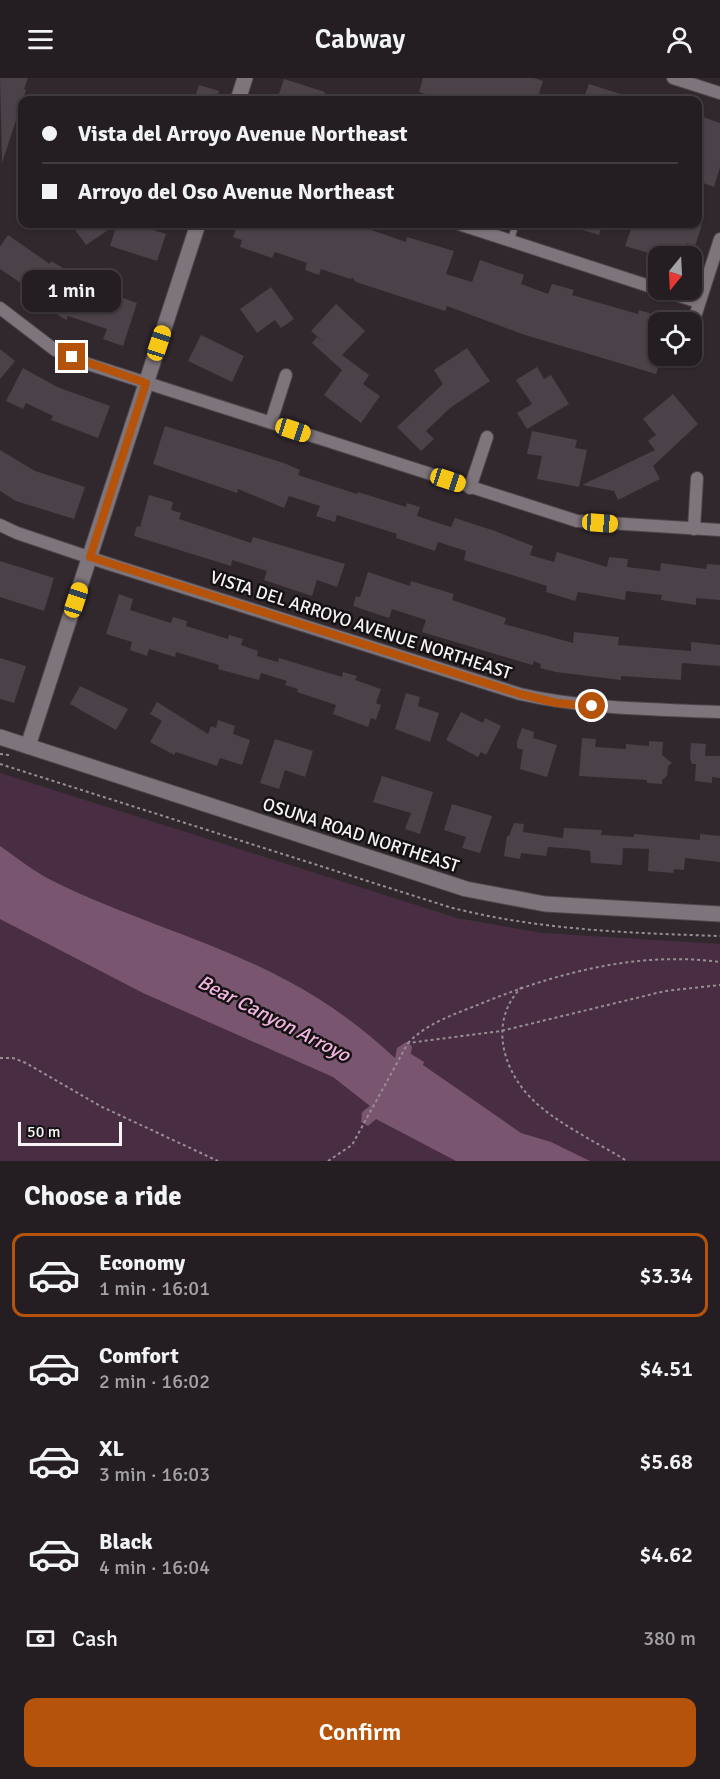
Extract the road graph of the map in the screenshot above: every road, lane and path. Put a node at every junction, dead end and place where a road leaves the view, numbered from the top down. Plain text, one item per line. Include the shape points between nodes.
1 (245, 78) edge
2 (673, 78) edge
3 (720, 93) edge
4 (239, 96) edge
5 (197, 228) edge
6 (472, 228) edge
7 (514, 228) edge
8 (720, 239) edge
9 (511, 240) junction
10 (648, 285) edge
11 (693, 300) edge
12 (699, 302) junction
13 (0, 308) edge
14 (696, 312) edge
15 (286, 375) dead end
16 (146, 383) junction
17 (271, 422) junction
18 (487, 437) dead end
19 (698, 478) dead end
20 (470, 488) junction
21 (0, 525) edge
22 (694, 529) junction
23 (720, 530) edge
24 (90, 557) junction
25 (720, 712) edge
26 (0, 737) edge
27 (28, 746) junction
28 (0, 754) edge
29 (6, 756) dead end
30 (720, 914) edge
31 (720, 962) edge
32 (720, 985) edge
33 (524, 986) junction
34 (501, 1031) junction
35 (408, 1043) junction
36 (0, 1058) edge
37 (218, 1161) edge
38 (328, 1161) edge
39 (627, 1161) edge

1 - 4 street
2 - 3 street
5 - 16 street
6 - 9 street
7 - 9 lane
8 - 12 street
9 - 10 street
11 - 12 street
12 - 14 street
13 - 16 street via 56,350
15 - 17 street
16 - 17 street
16 - 24 street
17 - 20 street
18 - 20 street
19 - 22 street
20 - 22 street via 577,521
21 - 24 street, VISTA DEL ARROYO AVENUE NORTHEAST
22 - 23 street
24 - 25 street, VISTA DEL ARROYO AVENUE NORTHEAST via 520,694 557,703
24 - 27 street
26 - 27 street, OSUNA ROAD NORTHEAST
27 - 30 street, OSUNA ROAD NORTHEAST via 482,893 556,905
28 - 29 path
31 - 33 path via 688,958 642,960 594,966
32 - 34 path via 665,991
33 - 34 path via 510,999
33 - 35 path via 454,1014 418,1032
34 - 35 path
34 - 39 path via 515,1079 534,1102
35 - 38 path via 352,1145
36 - 37 path via 26,1064 100,1106

